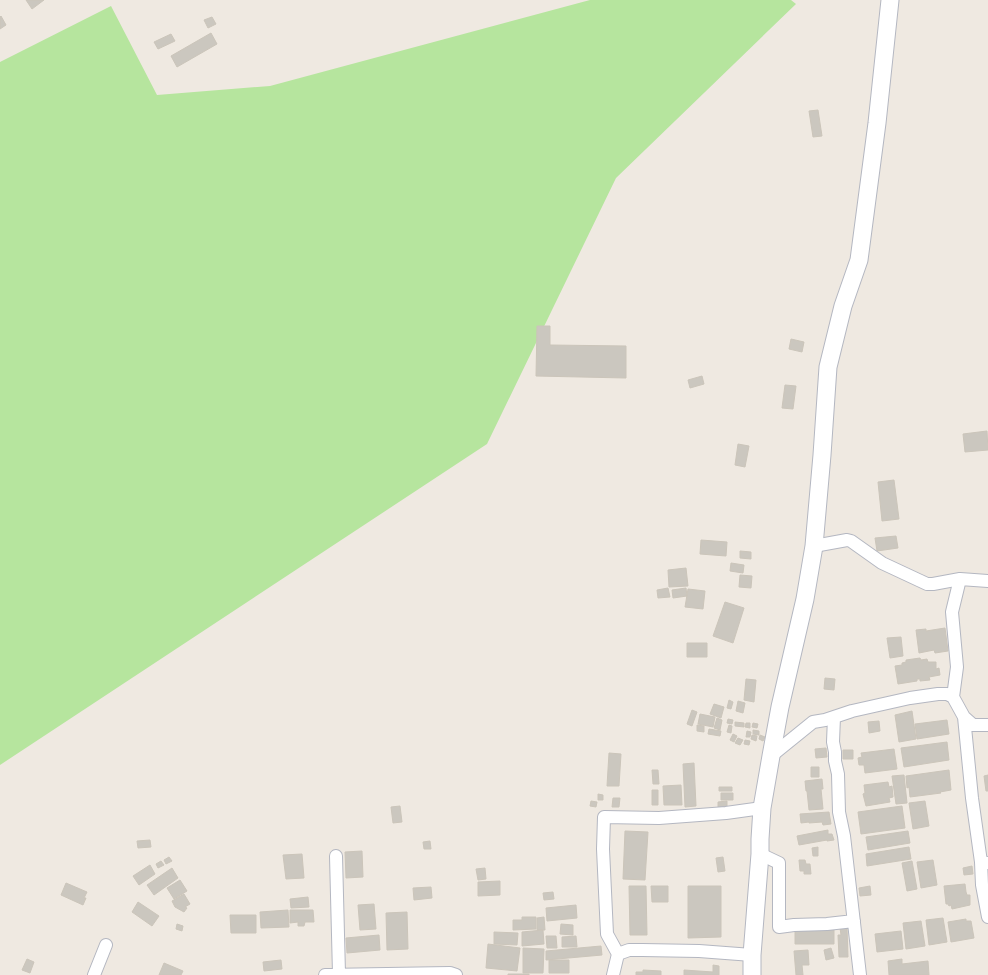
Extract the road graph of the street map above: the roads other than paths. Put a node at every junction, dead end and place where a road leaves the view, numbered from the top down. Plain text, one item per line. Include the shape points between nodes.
1 (890, 0) edge
2 (814, 546) junction
3 (960, 579) junction
4 (988, 581) edge
5 (953, 697) junction
6 (834, 717) junction
7 (964, 717) junction
8 (818, 721) junction
9 (988, 726) edge
10 (833, 731) junction
11 (771, 756) junction
12 (762, 808) junction
13 (760, 854) junction
14 (336, 856) dead end
15 (985, 862) edge
16 (988, 918) edge
17 (854, 921) junction
18 (106, 945) dead end
19 (618, 954) junction
20 (752, 955) junction
21 (339, 974) edge
22 (452, 974) edge
23 (94, 975) edge
24 (325, 975) edge
25 (613, 975) edge
26 (752, 975) edge
27 (860, 975) edge

1 - 2 main road via 859,260 843,306 828,367
2 - 3 street via 847,540 882,563 927,584
2 - 11 main road
3 - 4 street
3 - 5 street via 952,612 957,667
5 - 6 street via 938,694 910,698
5 - 7 street
6 - 8 street
6 - 10 street
7 - 9 street via 972,725
7 - 15 street via 972,798
8 - 10 street
8 - 11 street via 813,722
10 - 17 street via 839,812
11 - 12 main road
12 - 13 main road
12 - 19 street via 660,818 604,817 606,934
13 - 17 street via 779,863 779,927
13 - 20 main road
14 - 21 street
15 - 16 street via 982,885
17 - 27 street
18 - 23 street
19 - 20 street via 629,950 642,950
19 - 25 street
20 - 26 main road
21 - 22 street
21 - 24 street

